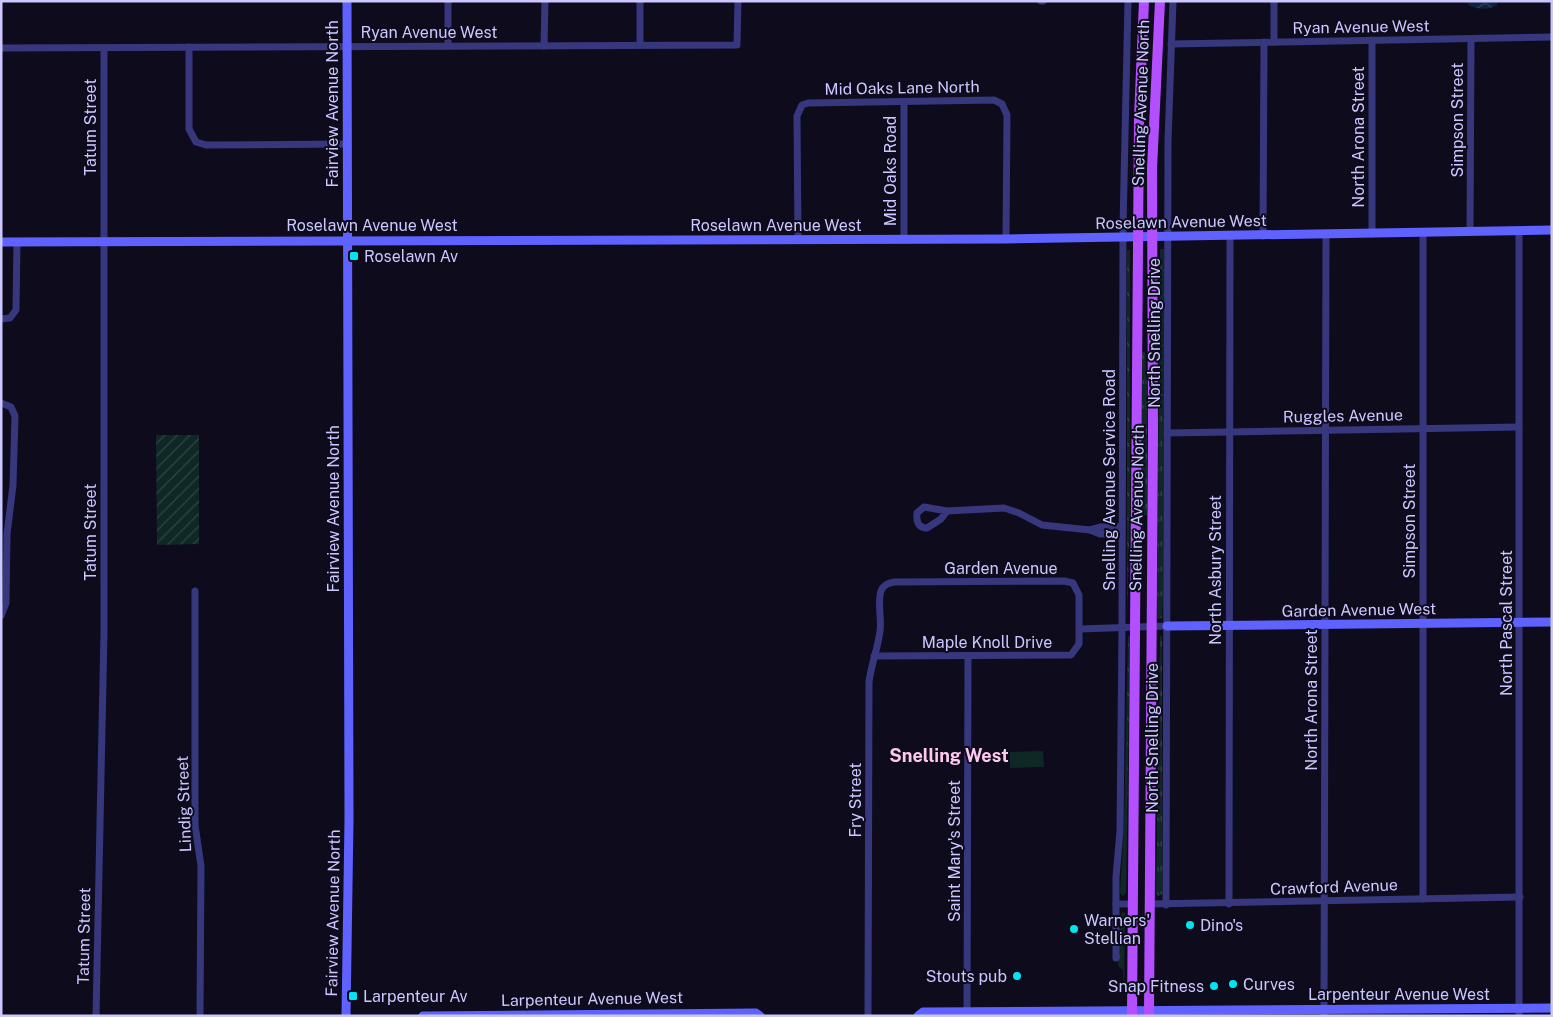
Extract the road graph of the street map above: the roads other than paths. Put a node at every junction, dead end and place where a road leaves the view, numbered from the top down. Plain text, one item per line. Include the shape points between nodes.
1 (347, 1) edge
2 (448, 1) edge
3 (545, 1) edge
4 (640, 1) edge
5 (738, 1) edge
6 (1128, 1) edge
7 (1144, 1) edge
8 (1160, 1) edge
9 (1173, 1) edge
10 (1274, 1) edge
11 (1552, 37) edge
12 (1471, 39) junction
13 (1372, 40) junction
14 (1264, 42) junction
15 (1274, 42) junction
16 (1172, 44) junction
17 (640, 45) junction
18 (347, 46) junction
19 (448, 46) junction
20 (544, 46) junction
21 (189, 47) junction
22 (1, 48) edge
23 (104, 48) junction
24 (904, 102) junction
25 (347, 144) junction
26 (1552, 230) edge
27 (1519, 231) junction
28 (1423, 232) junction
29 (1470, 232) junction
30 (1326, 234) junction
31 (1372, 234) junction
32 (1230, 236) junction
33 (1263, 236) junction
34 (1138, 237) junction
35 (1153, 237) junction
36 (1168, 237) junction
37 (1123, 238) junction
38 (1006, 239) junction
39 (348, 240) junction
40 (798, 240) junction
41 (904, 240) junction
42 (104, 241) junction
43 (1, 242) edge
44 (17, 242) junction
45 (2, 319) edge
46 (1, 403) edge
47 (1519, 427) junction
48 (1422, 428) junction
49 (1325, 430) junction
50 (1229, 432) junction
51 (1167, 433) junction
52 (947, 511) dead end
53 (1122, 531) junction
54 (4, 534) edge
55 (884, 586) joint
56 (195, 591) dead end
57 (1, 616) edge
58 (1552, 622) edge
59 (1519, 623) junction
60 (1423, 624) junction
61 (1325, 625) junction
62 (1167, 626) junction
63 (1229, 626) junction
64 (1122, 628) junction
65 (1136, 628) junction
66 (1150, 628) junction
67 (1080, 629) junction
68 (874, 656) junction
69 (968, 656) junction
70 (1134, 877) junction
71 (1520, 897) junction
72 (1423, 899) junction
73 (1326, 902) junction
74 (1116, 904) junction
75 (1134, 904) junction
76 (1149, 904) junction
77 (1228, 904) junction
78 (1166, 905) junction
79 (1116, 958) dead end
80 (1552, 1008) edge
81 (1519, 1012) edge
82 (1324, 1013) edge
83 (967, 1014) edge
84 (1132, 1014) edge
85 (1149, 1014) edge
86 (567, 1015) edge
87 (96, 1016) edge
88 (200, 1016) edge
89 (346, 1016) edge
90 (422, 1016) edge
91 (760, 1016) edge
92 (868, 1016) edge
93 (918, 1016) edge

1 - 18 street, Fairview Avenue North
2 - 19 street
3 - 20 street
4 - 17 street
5 - 17 street, Ryan Avenue West via 738,45
6 - 37 street, Snelling Avenue Service Road
7 - 34 main road, Snelling Avenue North
8 - 35 main road, Snelling Avenue North via 1152,168
9 - 16 street, North Snelling Drive
10 - 15 street
11 - 12 street, Ryan Avenue West
12 - 13 street, Ryan Avenue West
12 - 29 street, Simpson Street
13 - 15 street, Ryan Avenue West
13 - 31 street, North Arona Street
14 - 15 street, Ryan Avenue West
14 - 16 street, Ryan Avenue West
14 - 33 street
16 - 36 street, North Snelling Drive
17 - 20 street, Ryan Avenue West
18 - 19 street, Ryan Avenue West
18 - 21 street, Ryan Avenue West
18 - 25 street, Fairview Avenue North
19 - 20 street, Ryan Avenue West
21 - 23 street, Ryan Avenue West
21 - 25 street via 189,129 196,142 206,145
22 - 23 street, Ryan Avenue West
23 - 42 street, Tatum Street
24 - 38 street, Mid Oaks Lane North via 994,100 1005,108
24 - 40 street, Mid Oaks Lane North via 808,103 798,109
24 - 41 street, Mid Oaks Road
25 - 39 street, Fairview Avenue North
26 - 27 street, Roselawn Avenue West
27 - 29 street, Roselawn Avenue West
27 - 47 street, North Pascal Street
28 - 29 street, Roselawn Avenue West
28 - 31 street, Roselawn Avenue West
28 - 48 street, Simpson Street
30 - 31 street, Roselawn Avenue West
30 - 33 street, Roselawn Avenue West
30 - 49 street, North Arona Street
32 - 33 street, Roselawn Avenue West
32 - 36 street, Roselawn Avenue West
32 - 50 street, North Asbury Street
34 - 35 street, Roselawn Avenue West
34 - 37 street, Roselawn Avenue West
34 - 65 main road, Snelling Avenue North
35 - 36 street, Roselawn Avenue West
35 - 66 main road, Snelling Avenue North
36 - 51 street, North Snelling Drive
37 - 38 street, Roselawn Avenue West
37 - 53 street, Snelling Avenue Service Road
38 - 41 street, Roselawn Avenue West
39 - 40 street, Roselawn Avenue West
39 - 42 street, Roselawn Avenue West
39 - 89 street, Fairview Avenue North
40 - 41 street, Roselawn Avenue West
42 - 44 street, Roselawn Avenue West
42 - 87 street, Tatum Street via 104,632
43 - 44 street, Roselawn Avenue West
44 - 45 street via 16,310 10,318
46 - 54 street via 8,405 15,414 15,448
47 - 48 street, Ruggles Avenue
47 - 59 street, North Pascal Street
48 - 49 street, Ruggles Avenue
48 - 60 street, Simpson Street
49 - 50 street, Ruggles Avenue
49 - 61 street, North Arona Street
50 - 51 street, Ruggles Avenue
50 - 63 street, North Asbury Street
51 - 62 street, North Snelling Drive
52 - 53 street via 1004,508 1042,525
53 - 64 street, Snelling Avenue Service Road
54 - 57 street via 6,603
55 - 67 street, Garden Avenue via 894,582 1069,581 1079,591
55 - 68 street, Fry Street
56 - 88 street, Lindig Street via 195,825 201,866
58 - 59 street, Garden Avenue West
59 - 60 street, Garden Avenue West
59 - 71 street, North Pascal Street
60 - 61 street, Garden Avenue West
60 - 72 street, Simpson Street
61 - 63 street, Garden Avenue West
61 - 73 street, North Arona Street
62 - 63 street, Garden Avenue West
62 - 66 street
62 - 78 street, North Snelling Drive
63 - 77 street, North Asbury Street
64 - 65 street
64 - 67 street
64 - 74 street, Snelling Avenue Service Road
65 - 66 street
65 - 70 main road, Snelling Avenue North
66 - 76 main road, Snelling Avenue North
67 - 69 street, Maple Knoll Drive via 1078,648 1071,655
68 - 69 street, Maple Knoll Drive
68 - 92 street, Fry Street via 869,699
69 - 83 street, Saint Mary's Street
70 - 75 main road, Snelling Avenue North
70 - 76 main road via 1141,900
71 - 72 street, Crawford Avenue
71 - 81 street, North Pascal Street
72 - 73 street, Crawford Avenue
73 - 77 street, Crawford Avenue
73 - 82 street, North Arona Street
74 - 75 street
74 - 79 street, Snelling Avenue Service Road
75 - 84 main road, Snelling Avenue North
76 - 78 street, Crawford Avenue
76 - 85 main road, Snelling Avenue North
77 - 78 street, Crawford Avenue
80 - 81 street, Larpenteur Avenue West
81 - 82 street, Larpenteur Avenue West
82 - 85 street, Larpenteur Avenue West
83 - 84 street, Larpenteur Avenue West
83 - 93 street, Larpenteur Avenue West via 923,1012
84 - 85 street, Larpenteur Avenue West
86 - 90 street, Larpenteur Avenue West
86 - 91 street, Larpenteur Avenue West via 756,1013

